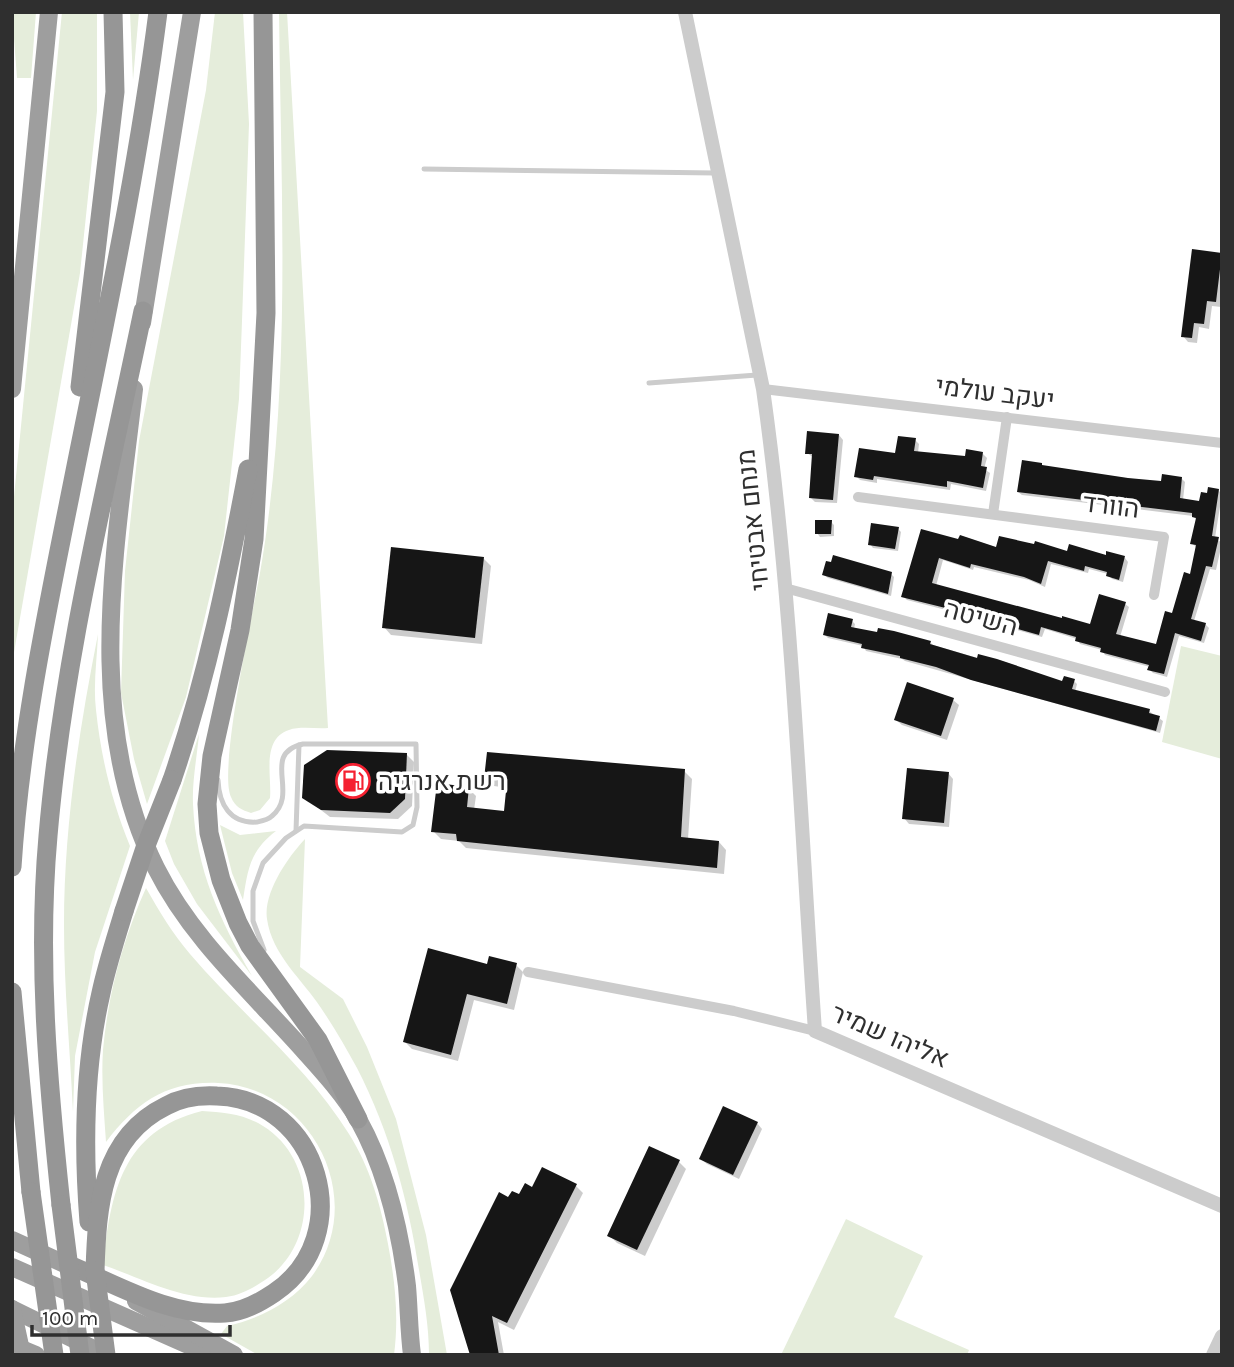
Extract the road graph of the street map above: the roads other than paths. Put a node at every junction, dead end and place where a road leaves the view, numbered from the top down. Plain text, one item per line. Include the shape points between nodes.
1 (49, 12) edge
2 (113, 12) edge
3 (158, 12) edge
4 (192, 12) edge
5 (260, 12) edge
6 (685, 12) edge
7 (424, 169) dead end
8 (718, 173) junction
9 (143, 311) junction
10 (263, 364) junction
11 (761, 382) junction
12 (649, 383) dead end
13 (12, 389) edge
14 (1007, 417) junction
15 (1222, 443) edge
16 (858, 496) dead end
17 (993, 514) junction
18 (62, 537) junction
19 (785, 588) junction
20 (1154, 595) dead end
21 (1165, 692) dead end
22 (225, 702) junction
23 (299, 745) junction
24 (296, 831) junction
25 (12, 867) edge
26 (528, 972) dead end
27 (12, 992) edge
28 (291, 1002) junction
29 (815, 1031) junction
30 (358, 1119) junction
31 (1220, 1204) edge
32 (92, 1217) junction
33 (12, 1240) edge
34 (12, 1267) edge
35 (74, 1267) junction
36 (12, 1309) edge
37 (1222, 1335) edge
38 (12, 1345) edge
39 (411, 1352) edge
40 (22, 1355) edge
41 (36, 1355) edge
42 (54, 1355) edge
43 (80, 1355) edge
44 (106, 1355) edge
45 (211, 1355) edge
46 (234, 1355) edge
47 (1213, 1355) edge

1 - 13 highway
2 - 18 highway via 115,92
3 - 18 highway via 134,179
4 - 9 highway
5 - 10 highway
6 - 8 street, מנחם אבטיחי
7 - 8 lane
8 - 11 street, מנחם אבטיחי
9 - 30 highway via 111,615 114,716 129,797 156,867 189,921
9 - 43 highway, bridge via 79,613 47,838 43,944 53,1130
10 - 22 highway via 254,539
10 - 32 highway, bridge via 227,581 200,695 145,848 100,995 86,1116
11 - 12 lane
11 - 14 street, יעקב עולמי
11 - 19 street, מנחם אבטיחי
14 - 15 street, יעקב עולמי
14 - 17 street
16 - 17 street, הוורד
17 - 20 street, הוורד via 1164,537
18 - 25 highway via 30,701
19 - 21 street, השיטה
19 - 29 street, מנחם אבטיחי
22 - 23 lane via 218,783 221,803 241,821 264,821 281,806 282,760 285,751
22 - 28 highway via 208,784 212,846 238,923
23 - 24 lane
23 - 24 lane via 416,744 417,807 413,825 402,832 304,826
24 - 28 lane via 263,863 253,891 258,938
26 - 29 street, אליהו שמיר
27 - 42 highway, bridge via 31,1192
28 - 30 highway via 318,1040
29 - 31 street, אליהו שמיר
30 - 39 highway via 394,1216 407,1284
32 - 35 highway via 109,1168 134,1126 172,1102 200,1095 236,1098 273,1113 303,1144 320,1190 319,1224 302,1268 279,1290 245,1309 204,1312 162,1304
32 - 44 highway, bridge
33 - 35 highway
34 - 45 highway
35 - 46 highway
36 - 40 highway, bridge
36 - 44 highway
37 - 47 street
38 - 41 highway

